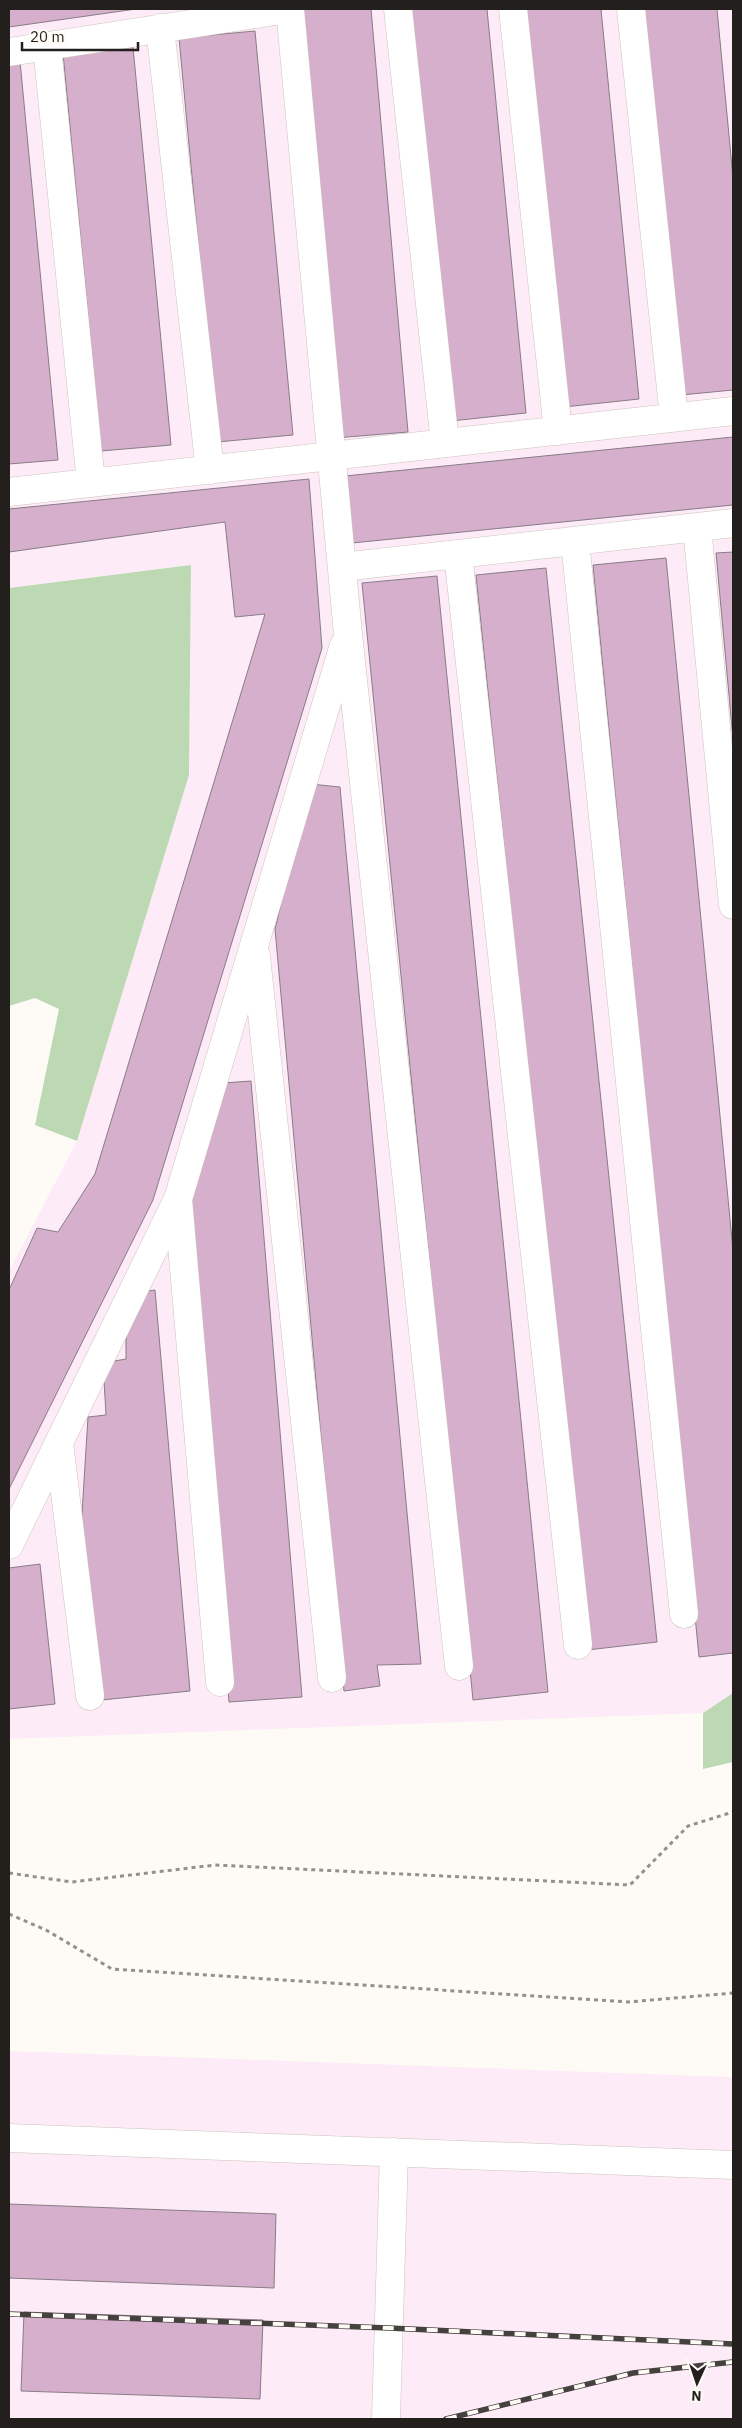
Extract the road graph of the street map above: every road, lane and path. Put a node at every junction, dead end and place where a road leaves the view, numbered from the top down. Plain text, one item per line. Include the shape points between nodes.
1 (289, 9) edge
2 (398, 9) edge
3 (513, 9) edge
4 (630, 9) edge
5 (160, 28) junction
6 (47, 46) junction
7 (9, 52) edge
8 (733, 411) edge
9 (674, 418) junction
10 (558, 431) junction
11 (445, 443) junction
12 (332, 456) junction
13 (210, 470) junction
14 (91, 483) junction
15 (9, 492) edge
16 (733, 523) edge
17 (696, 527) junction
18 (575, 541) junction
19 (458, 554) junction
20 (342, 567) junction
21 (348, 634) junction
22 (733, 905) edge
23 (255, 944) junction
24 (178, 1199) junction
25 (59, 1443) junction
26 (9, 1545) edge
27 (684, 1614) dead end
28 (578, 1645) dead end
29 (460, 1666) dead end
30 (332, 1678) dead end
31 (220, 1682) dead end
32 (90, 1696) dead end
33 (733, 1812) edge
34 (9, 1873) edge
35 (9, 1914) edge
36 (733, 1993) edge
37 (9, 2138) edge
38 (394, 2152) junction
39 (733, 2165) edge
40 (386, 2419) edge

1 - 5 lane
1 - 12 lane
2 - 11 lane
3 - 10 lane
4 - 9 lane
5 - 6 lane
5 - 13 lane
6 - 7 lane
6 - 14 lane
8 - 9 lane
9 - 10 lane
10 - 11 lane
11 - 12 lane
12 - 13 lane
12 - 20 lane
13 - 14 lane
14 - 15 lane
16 - 17 lane
17 - 18 lane
17 - 22 lane
18 - 19 lane
18 - 27 lane
19 - 20 lane
19 - 28 lane
20 - 21 lane
21 - 23 lane
21 - 29 lane
23 - 24 lane
23 - 30 lane
24 - 25 lane
24 - 31 lane
25 - 26 lane
25 - 32 lane
33 - 34 path via 688,1826 630,1885 215,1865 72,1882
35 - 36 path via 46,1930 112,1969 628,2002
37 - 38 lane
38 - 39 lane
38 - 40 lane

